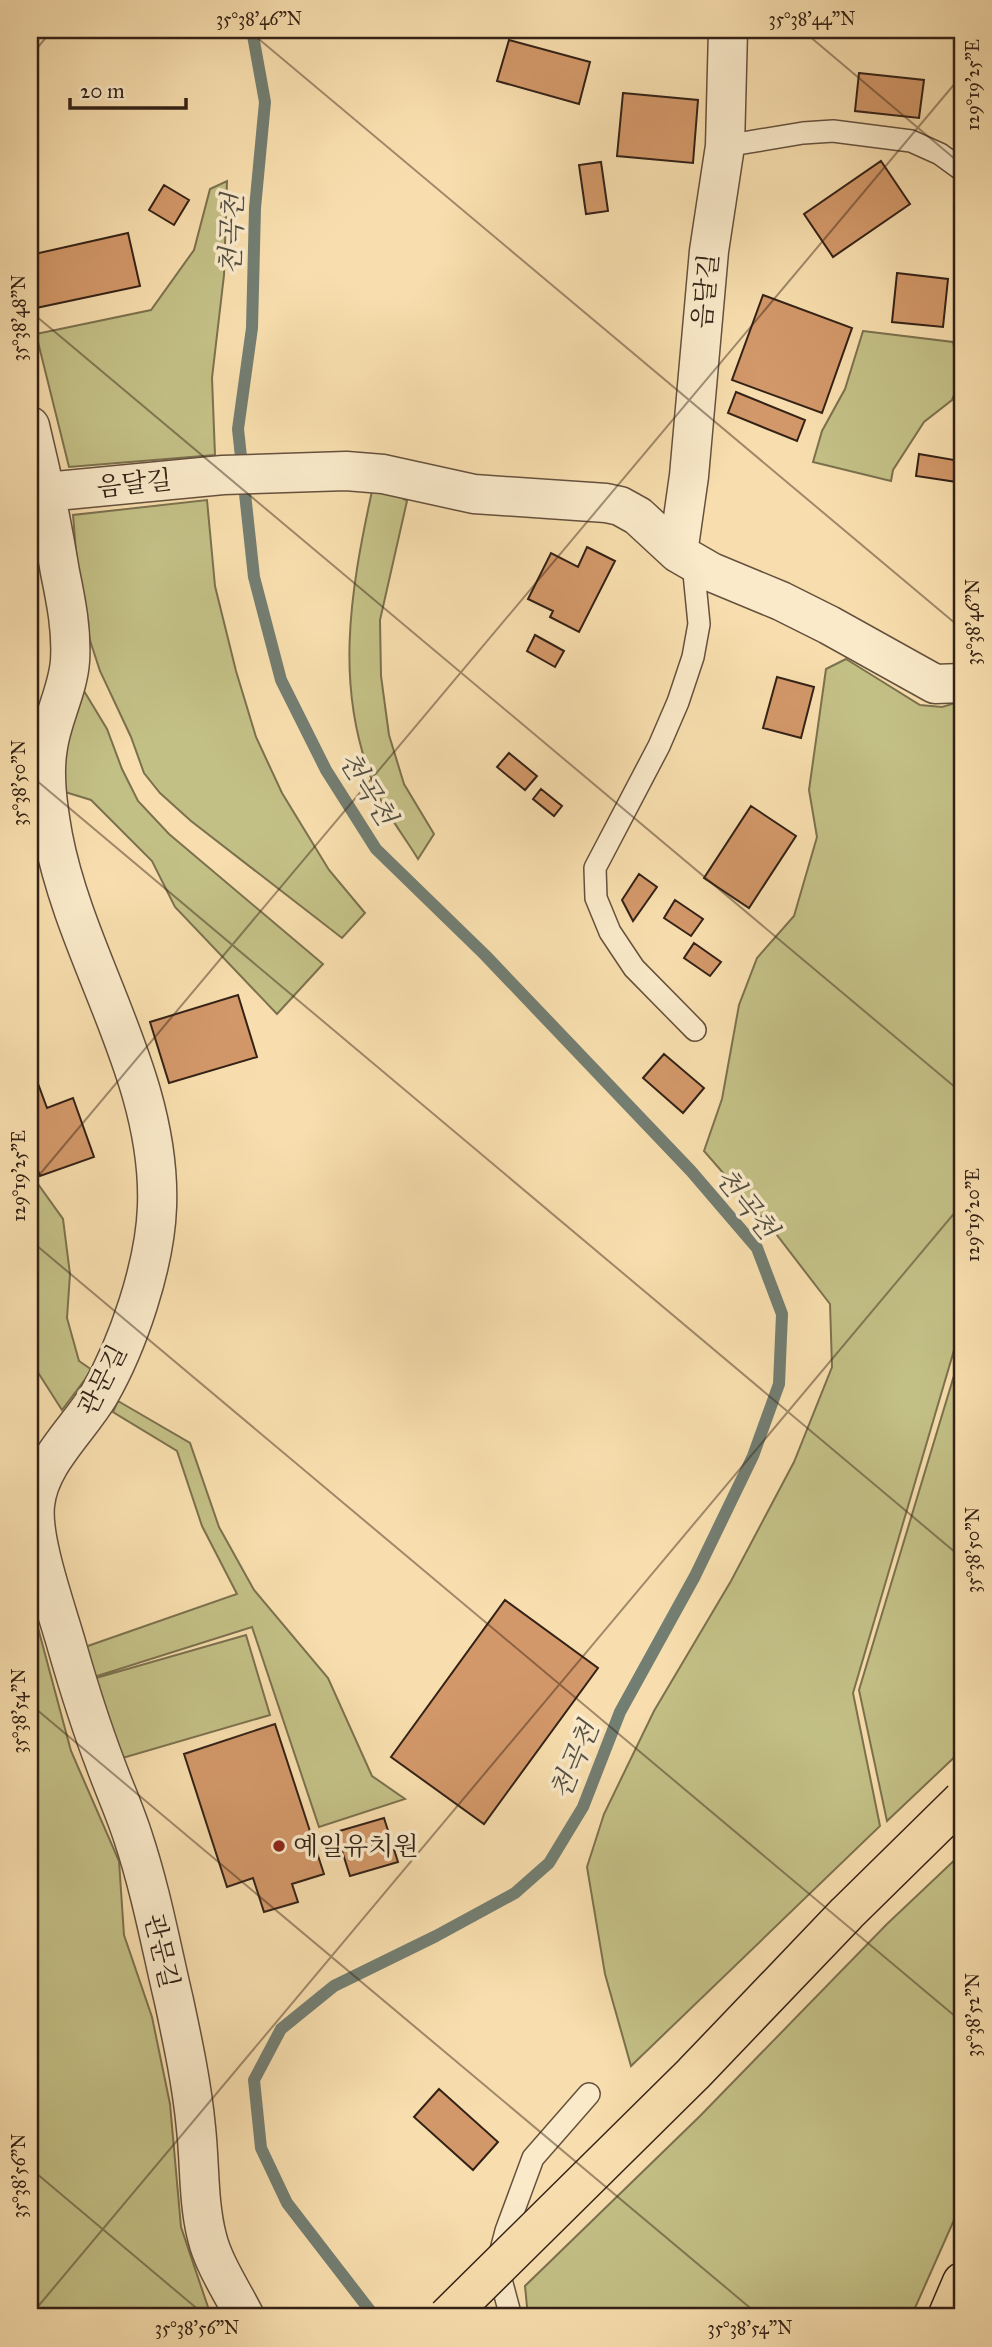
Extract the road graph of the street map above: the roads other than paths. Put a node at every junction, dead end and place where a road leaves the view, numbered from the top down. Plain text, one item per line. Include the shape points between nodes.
1 (728, 30) edge
2 (724, 146) junction
3 (962, 170) edge
4 (30, 426) edge
5 (46, 492) junction
6 (686, 558) junction
7 (962, 683) edge
8 (695, 1030) dead end
9 (35, 1476) edge
10 (962, 1800) edge
11 (589, 2094) dead end
12 (962, 2282) edge
13 (245, 2317) edge
14 (447, 2317) edge
15 (511, 2317) edge
16 (947, 2317) edge

1 - 2 street, 음달길
2 - 3 lane via 833,131 911,141
2 - 6 street, 음달길 via 701,319
4 - 5 street, 관문길
5 - 6 street, 음달길 via 223,475 383,474 474,495 620,506
5 - 9 street, 관문길 via 70,636 70,666 47,750 52,833 80,929 136,1078 155,1164 158,1204 150,1258 112,1369 82,1421
6 - 7 street via 829,625 935,684
6 - 8 lane via 699,624 693,657 659,746 595,868 596,898 610,932 634,968
9 - 13 street, 관문길 via 34,1520 41,1553 84,1705 133,1837 184,2047 207,2241
10 - 14 highway, bridge
11 - 15 lane via 533,2158 506,2231 500,2276
12 - 16 highway

